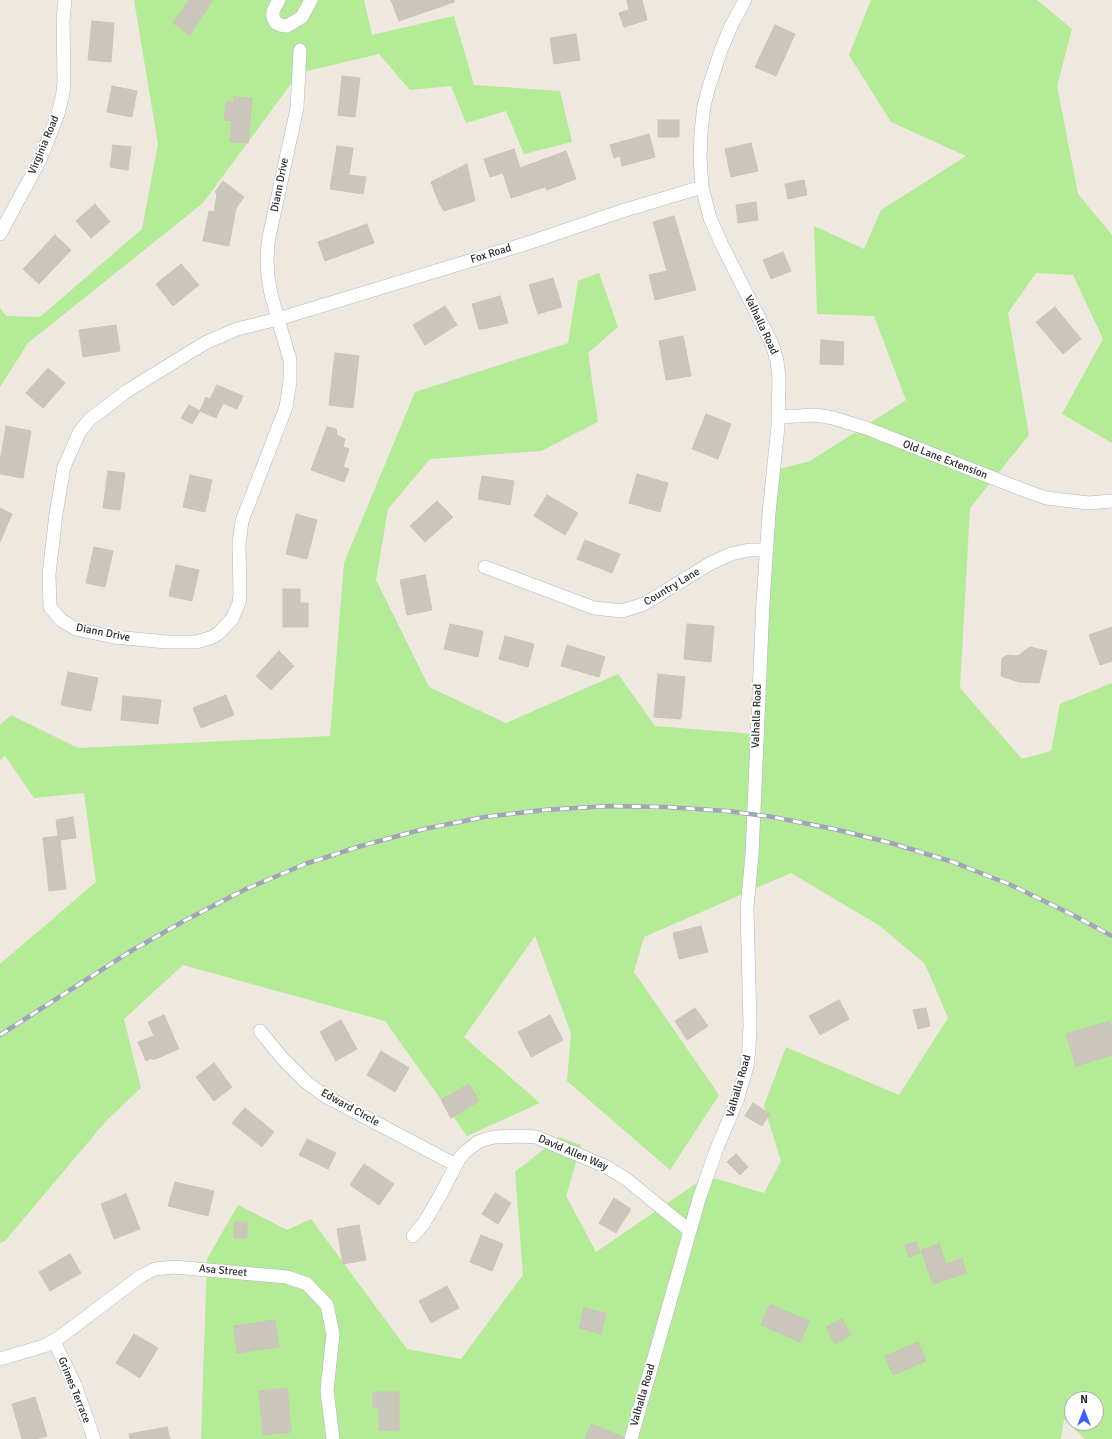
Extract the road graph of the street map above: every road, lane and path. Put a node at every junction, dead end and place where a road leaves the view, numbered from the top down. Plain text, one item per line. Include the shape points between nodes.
1 (65, 0) edge
2 (279, 0) edge
3 (311, 0) edge
4 (745, 0) edge
5 (300, 50) dead end
6 (702, 187) junction
7 (0, 234) edge
8 (278, 319) junction
9 (778, 417) junction
10 (1112, 501) edge
11 (767, 550) junction
12 (485, 567) dead end
13 (260, 1031) dead end
14 (456, 1165) junction
15 (690, 1231) junction
16 (413, 1236) dead end
17 (54, 1341) junction
18 (0, 1359) edge
19 (94, 1439) edge
20 (333, 1439) edge
21 (631, 1439) edge

1 - 7 street, Virginia Road via 62,20 64,81 58,114 40,160
2 - 3 street via 272,11 272,17 276,23 287,26 302,17
4 - 6 street, Valhalla Road via 721,50 704,106 700,151
5 - 8 street, Diann Drive via 297,108 268,242 268,277
6 - 8 street, Fox Road
6 - 9 street, Valhalla Road via 710,218 722,245 772,344 779,378
8 - 8 street, Diann Drive via 290,360 290,381 286,407 242,521 239,544 240,595 232,619 213,637 196,642 114,637 76,629 61,620 50,607 48,574 64,467 79,433 89,420 127,391 205,343 237,329
9 - 10 street, Old Lane Extension via 816,415 833,418 866,428 1046,498 1089,503
9 - 11 street, Valhalla Road
11 - 12 street, Country Lane via 731,554 711,563 644,604 622,611 594,608
11 - 15 street, Valhalla Road via 758,690 752,855 747,908 750,1025 747,1066
13 - 14 street, Edward Circle via 306,1082 326,1096
14 - 15 street, David Allen Way via 471,1147 486,1139 536,1137 605,1166 626,1179
14 - 16 street, David Allen Way via 424,1223
15 - 21 street, Valhalla Road
17 - 18 street, Asa Street
17 - 19 street, Grimes Terrace via 75,1385
17 - 20 street, Asa Street via 141,1276 155,1269 174,1267 286,1277 307,1284 327,1304 333,1334 327,1390

